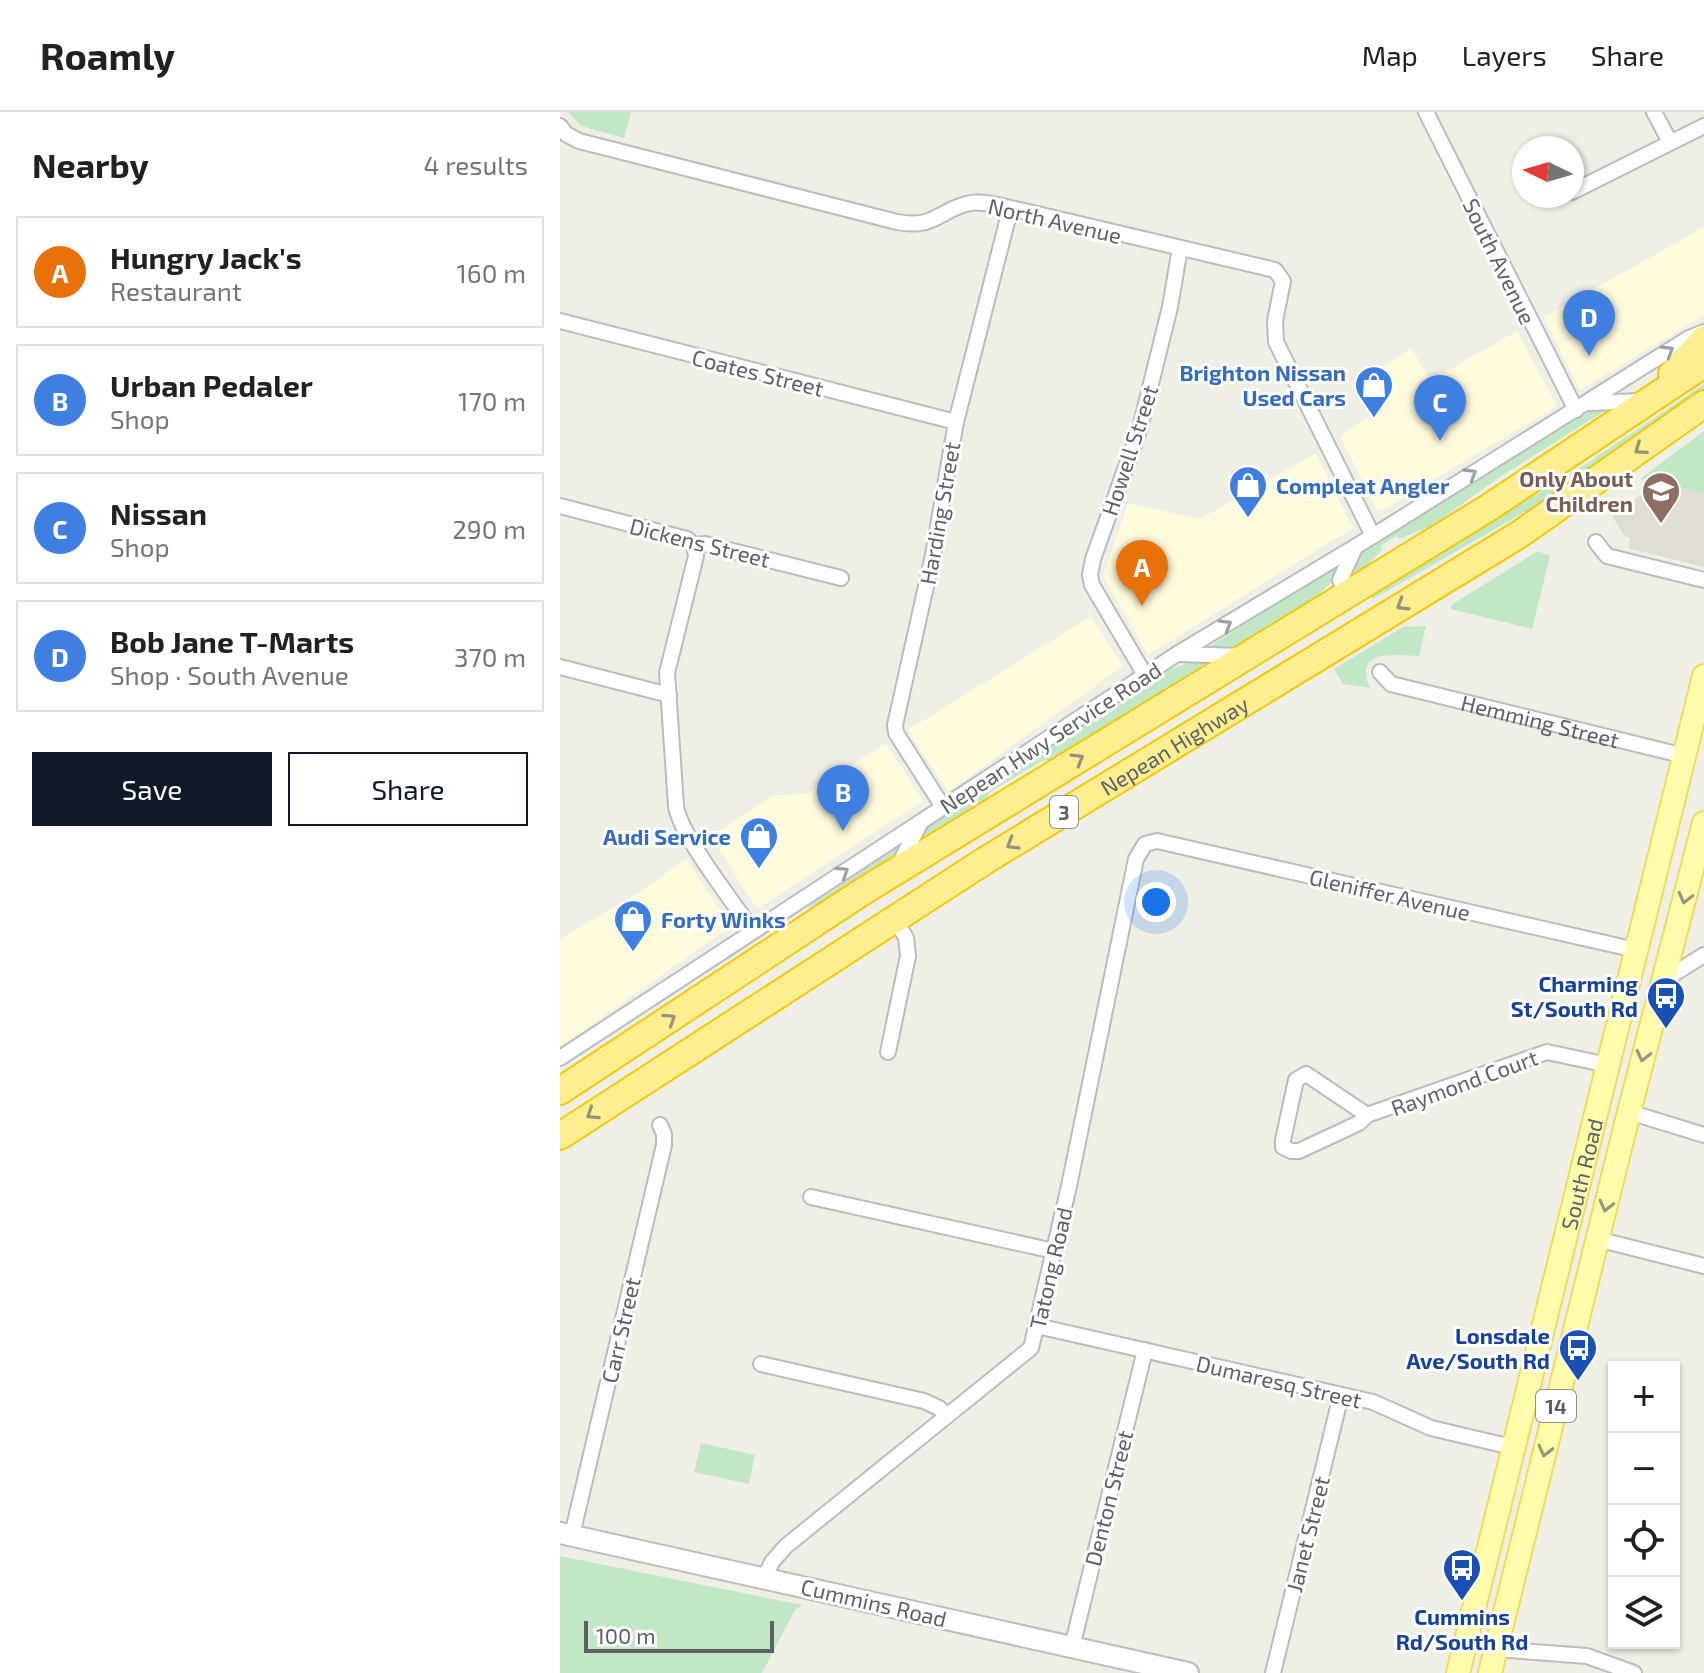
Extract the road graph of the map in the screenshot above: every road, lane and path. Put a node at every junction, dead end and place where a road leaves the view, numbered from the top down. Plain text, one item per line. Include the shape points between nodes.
1 (1426, 112) edge
2 (1654, 112) edge
3 (560, 126) edge
4 (1704, 126) edge
5 (1670, 142) junction
6 (1584, 186) edge
7 (1010, 210) junction
8 (1184, 249) junction
9 (560, 321) edge
10 (1704, 332) edge
11 (1704, 340) edge
12 (1704, 364) edge
13 (1653, 398) junction
14 (1704, 404) edge
15 (1581, 406) junction
16 (956, 422) junction
17 (560, 506) edge
18 (1373, 536) junction
19 (1596, 542) dead end
20 (694, 545) junction
21 (1356, 545) junction
22 (841, 578) dead end
23 (1704, 580) edge
24 (1346, 595) junction
25 (1365, 628) junction
26 (1177, 654) junction
27 (1246, 656) junction
28 (560, 667) edge
29 (1380, 672) dead end
30 (1145, 675) junction
31 (1704, 676) edge
32 (669, 695) junction
33 (1694, 758) edge
34 (943, 807) junction
35 (922, 821) junction
36 (1704, 823) edge
37 (1145, 844) joint
38 (896, 870) junction
39 (777, 915) junction
40 (824, 917) junction
41 (894, 917) junction
42 (753, 931) junction
43 (1636, 950) junction
44 (1704, 955) edge
45 (1662, 981) junction
46 (608, 1026) junction
47 (888, 1052) dead end
48 (560, 1058) edge
49 (605, 1062) junction
50 (1608, 1065) junction
51 (560, 1091) edge
52 (625, 1093) junction
53 (1629, 1112) junction
54 (1367, 1115) junction
55 (660, 1125) dead end
56 (1704, 1135) edge
57 (560, 1136) edge
58 (811, 1197) dead end
59 (1568, 1231) junction
60 (1597, 1239) junction
61 (1054, 1251) junction
62 (1704, 1266) edge
63 (1037, 1326) junction
64 (1145, 1350) junction
65 (761, 1364) dead end
66 (1341, 1395) junction
67 (947, 1416) junction
68 (1516, 1448) junction
69 (566, 1534) edge
70 (765, 1577) junction
71 (1072, 1647) junction
72 (1496, 1649) junction
73 (1188, 1673) edge
74 (1273, 1673) edge
75 (1458, 1673) edge
76 (1490, 1673) edge
77 (1634, 1673) edge

1 - 15 street, South Avenue
2 - 5 street
3 - 7 street, North Avenue via 579,141 909,224 928,223 973,203
4 - 5 street
5 - 6 street
7 - 8 street, North Avenue
7 - 16 street, Harding Street
8 - 18 street, North Avenue via 1278,272 1283,281 1276,342
8 - 30 street, Howell Street via 1140,428 1090,575
9 - 16 street, Coates Street
15 -> 10 street, Nepean Hwy Service Road
11 - 13 highway
12 - 13 highway, Nepean Highway / 3
13 - 15 street, Nepean Hwy Service Road
13 - 24 highway, Nepean Highway / 3
14 -> 25 highway, Nepean Highway / 3 via 1520,534
18 -> 15 street, Nepean Hwy Service Road
16 - 34 street, Harding Street via 895,725
17 - 20 street, Dickens Street
18 - 21 street, Nepean Hwy Service Road
19 - 23 street via 1607,556
20 - 22 street, Dickens Street
20 - 32 street via 696,556 668,668
21 - 24 street via 1340,580
26 -> 21 street, Nepean Hwy Service Road
24 - 25 highway
24 - 27 highway, Nepean Highway / 3
25 -> 41 highway, Nepean Highway / 3
26 - 27 street, Nepean Hwy Service Road
26 - 30 street, Nepean Hwy Service Road
38 -> 27 highway, Nepean Highway / 3
28 - 32 street
29 - 33 street, Hemming Street via 1391,684
30 - 34 street, Nepean Hwy Service Road
31 - 33 main road, South Road / 14
32 - 42 street via 677,815
33 - 43 main road, South Road / 14
34 - 35 street, Nepean Hwy Service Road
35 - 38 street, Nepean Hwy Service Road
39 -> 35 street, Nepean Hwy Service Road
36 -> 45 main road, South Road / 14
37 - 43 street, Gleniffer Avenue via 1157,841
37 - 61 street, Tatong Road via 1136,859
38 - 40 highway, Nepean Highway / 3
39 - 40 street
39 - 42 street, Nepean Hwy Service Road
49 -> 40 highway, Nepean Highway / 3
41 - 47 street via 906,938 908,956
41 - 52 highway, Nepean Highway / 3
42 - 46 street, Nepean Hwy Service Road
43 - 50 main road, South Road / 14
44 - 45 street
45 -> 53 main road, South Road / 14
46 - 48 street, Nepean Hwy Service Road
46 - 49 street
49 - 51 highway, Nepean Highway / 3
49 - 52 highway
50 - 54 street, Raymond Court via 1541,1053
50 - 59 main road, South Road / 14
52 -> 57 highway, Nepean Highway / 3
53 - 56 street
53 -> 60 main road, South Road / 14
54 - 54 street, Raymond Court via 1299,1151 1283,1147 1295,1083 1302,1075 1313,1076
55 - 69 street, Carr Street via 664,1145
58 - 61 street
59 - 60 main road
59 - 68 main road, South Road / 14
60 - 62 street
60 -> 72 main road, South Road / 14
61 - 63 street, Tatong Road
63 - 64 street, Dumaresq Street
63 - 67 street, Tatong Road via 1025,1355
64 - 66 street, Dumaresq Street
64 - 71 street, Denton Street
65 - 67 street via 924,1401
66 - 68 street, Dumaresq Street via 1381,1404 1431,1428
66 - 74 street, Janet Street
67 - 70 street, Tatong Road via 786,1546
68 - 75 main road, South Road / 14
69 - 70 main road, Cummins Road
70 - 71 main road, Cummins Road
71 - 73 main road, Cummins Road
72 - 76 main road, South Road / 14
72 - 77 street via 1587,1656

